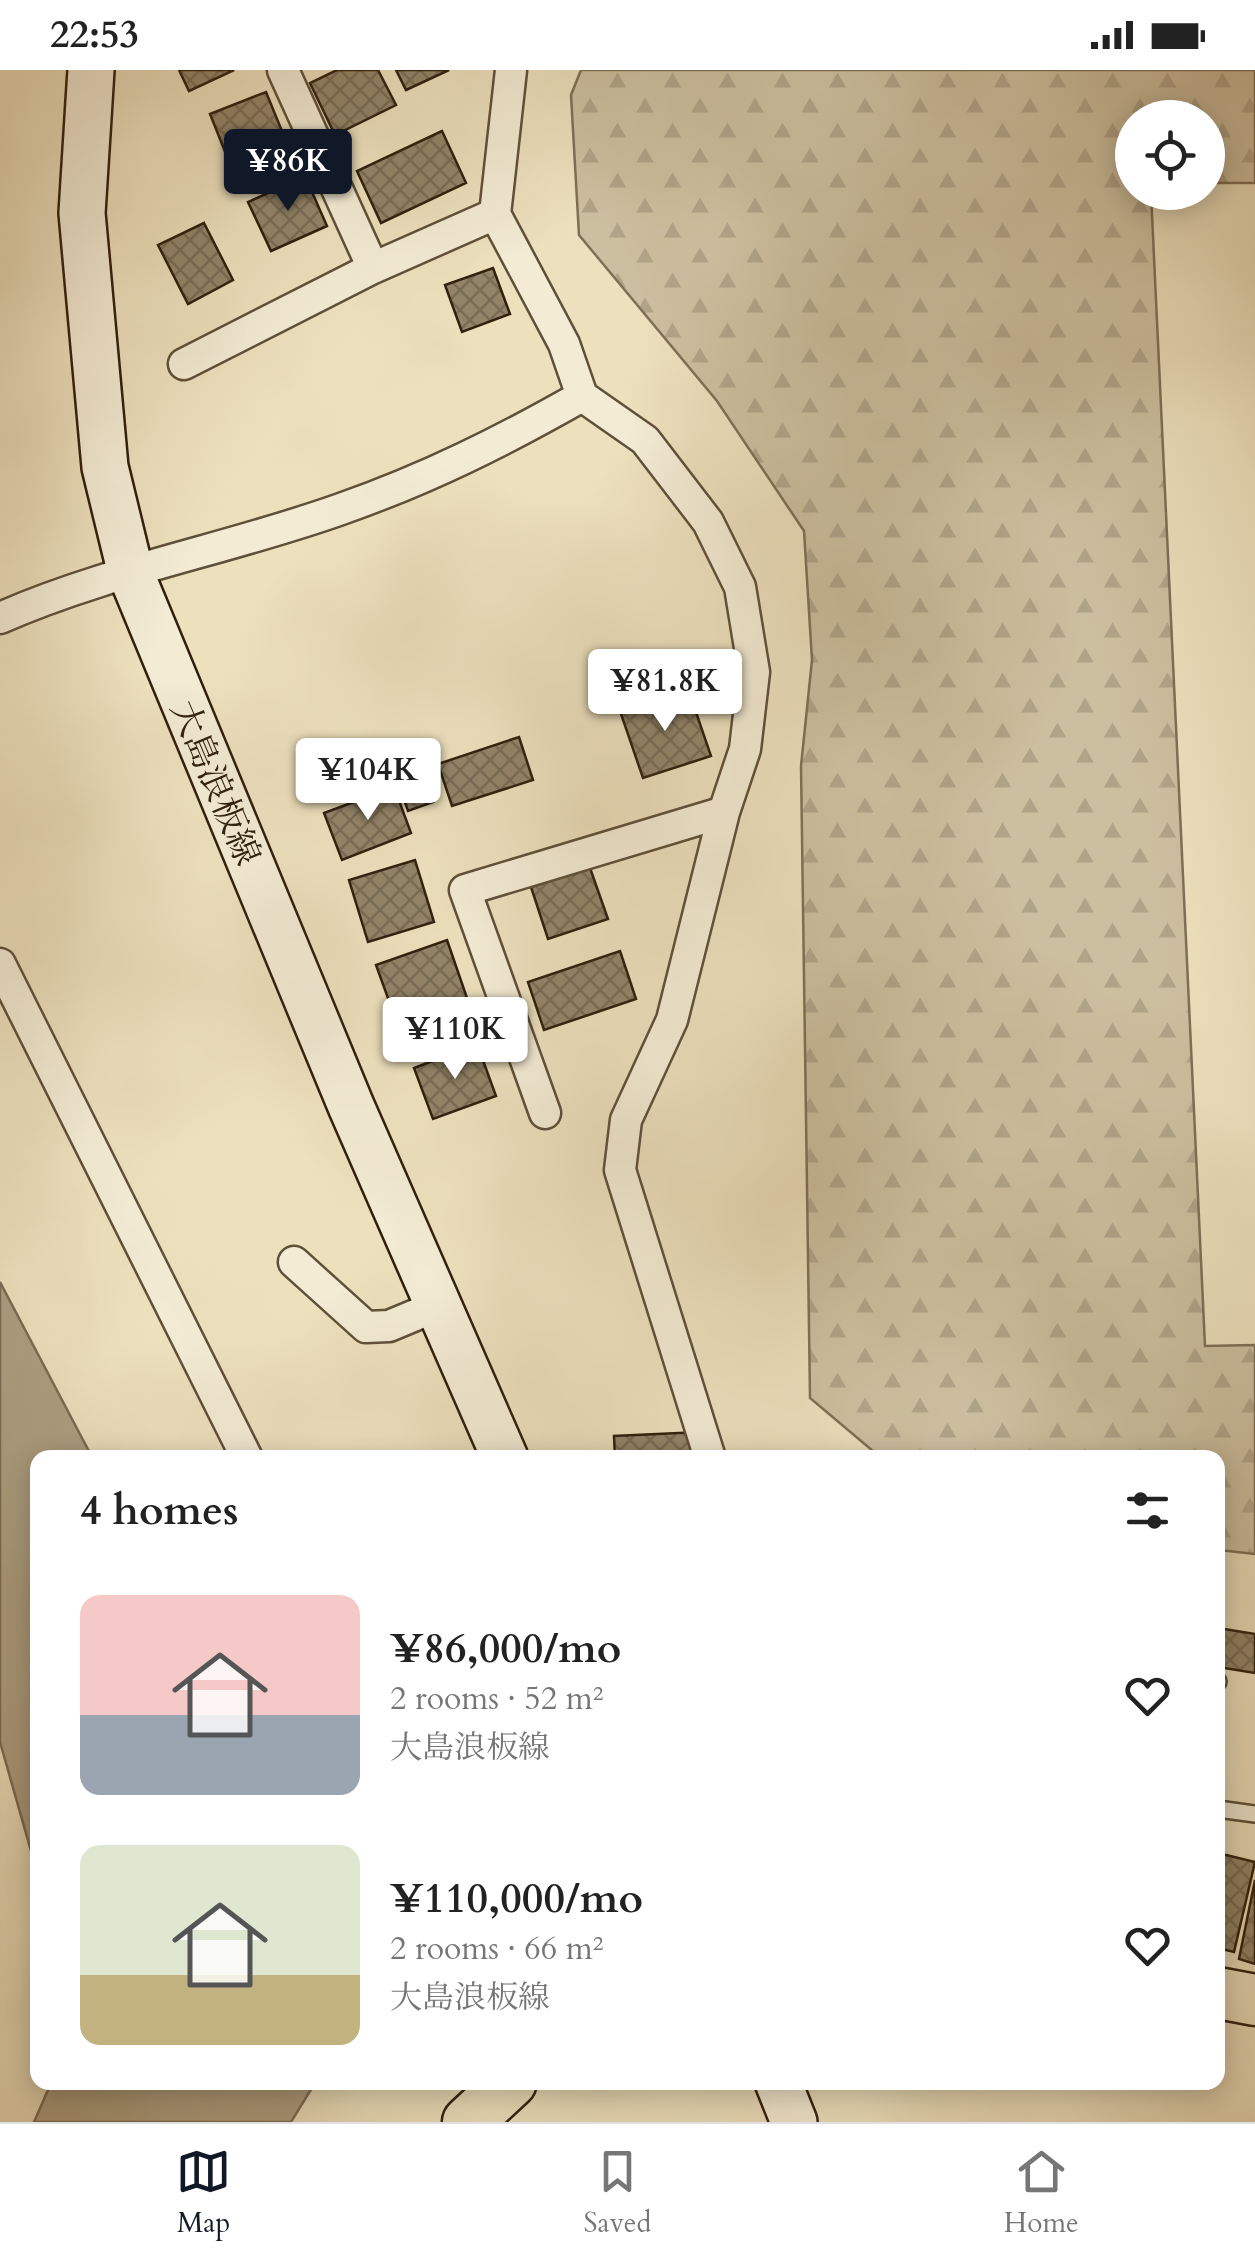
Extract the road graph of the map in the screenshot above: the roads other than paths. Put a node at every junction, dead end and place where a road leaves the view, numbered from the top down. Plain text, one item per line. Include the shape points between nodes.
1 (91, 70) edge
2 (283, 70) edge
3 (507, 73) edge
4 (495, 214) junction
5 (373, 268) junction
6 (184, 364) dead end
7 (582, 396) junction
8 (130, 574) junction
9 (0, 618) edge
10 (724, 812) junction
11 (0, 964) edge
12 (545, 1113) dead end
13 (294, 1262) dead end
14 (437, 1306) junction
15 (244, 1450) edge
16 (500, 1450) edge
17 (708, 1450) edge
18 (1225, 1810) edge
19 (1255, 1814) edge
20 (1225, 1994) edge
21 (1255, 2000) edge
22 (502, 2090) edge
23 (781, 2090) edge
24 (468, 2122) edge
25 (794, 2122) edge

1 - 8 main road, 大島浪板線 via 82,213 105,467
2 - 5 street
3 - 4 street
4 - 5 street
4 - 7 street via 564,344
5 - 6 street
7 - 8 street via 476,456 340,510
7 - 10 street via 645,440 708,522 740,587 754,672 745,749
8 - 9 street via 57,593
8 - 14 main road, 大島浪板線
10 - 12 street via 465,890
10 - 17 street via 672,1020 626,1120 620,1170
11 - 15 street
13 - 14 street via 366,1327 389,1326
14 - 16 main road, 大島浪板線
18 - 19 lane
20 - 21 main road
22 - 24 main road
23 - 25 main road

